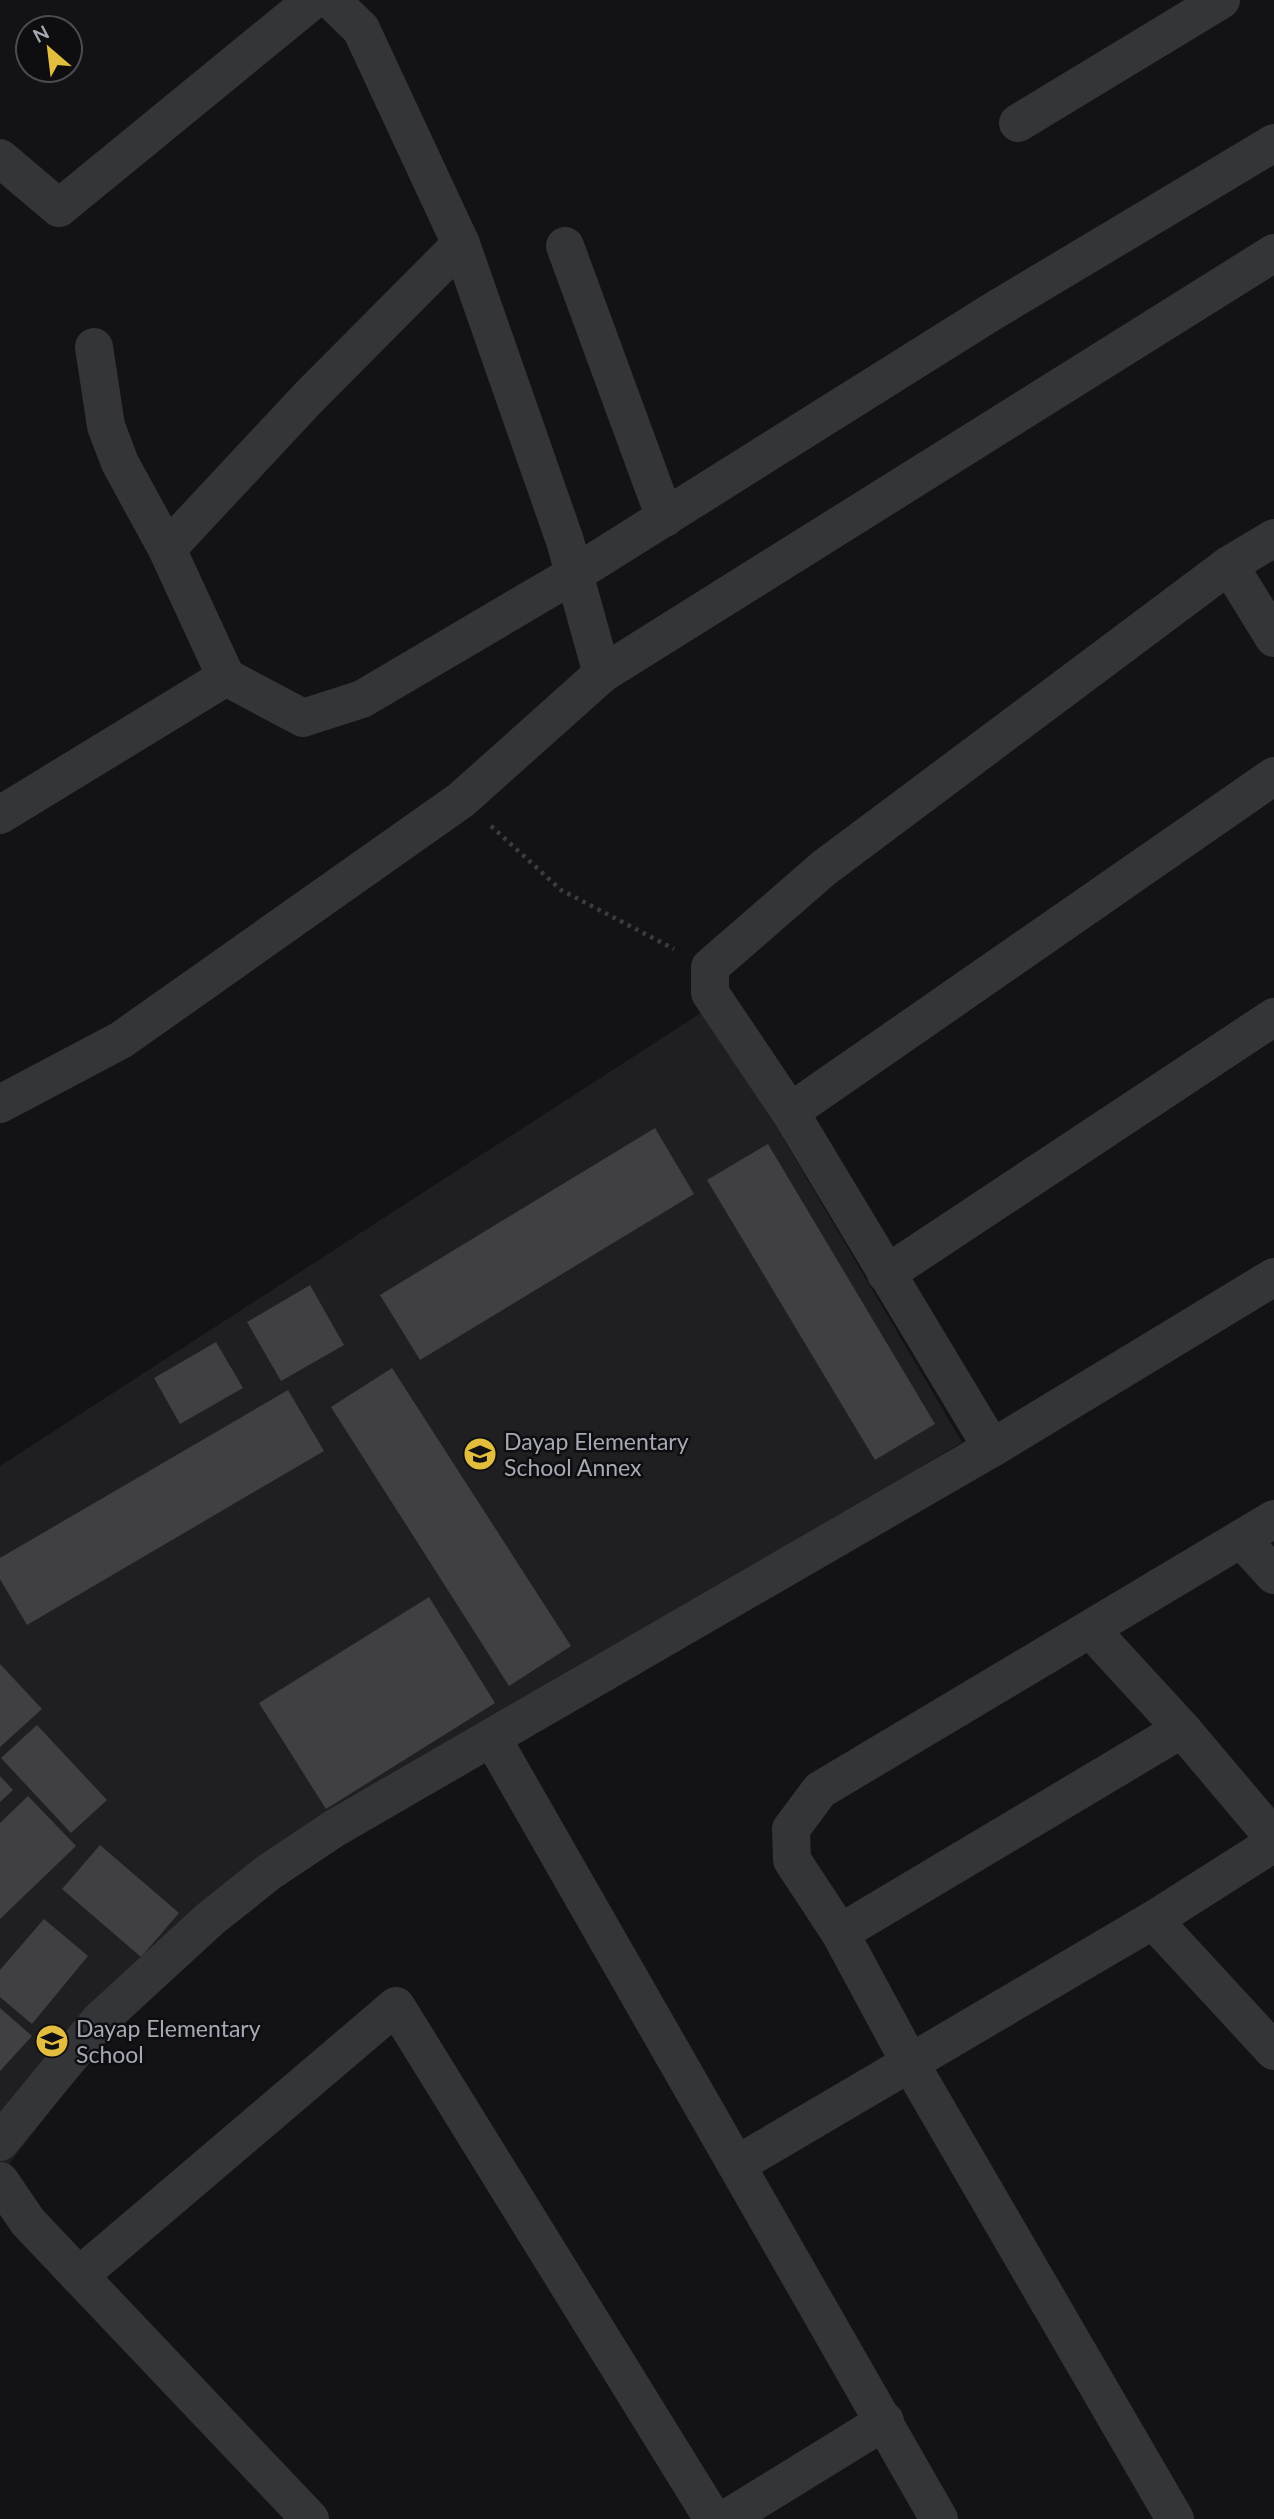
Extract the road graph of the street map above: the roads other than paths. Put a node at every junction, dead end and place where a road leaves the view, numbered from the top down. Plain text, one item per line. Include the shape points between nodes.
1 (313, 0) edge
2 (331, 0) edge
3 (1221, 0) edge
4 (1018, 123) dead end
5 (1274, 143) edge
6 (0, 158) edge
7 (461, 244) junction
8 (565, 246) dead end
9 (1274, 253) edge
10 (94, 347) dead end
11 (665, 517) junction
12 (1274, 538) edge
13 (167, 549) junction
14 (1229, 565) junction
15 (576, 573) junction
16 (1274, 638) edge
17 (602, 674) junction
18 (226, 677) junction
19 (1274, 776) edge
20 (0, 815) edge
21 (1274, 1017) edge
22 (0, 1104) edge
23 (790, 1112) junction
24 (886, 1274) junction
25 (1270, 1287) edge
26 (992, 1448) junction
27 (1274, 1519) edge
28 (1242, 1540) junction
29 (1274, 1575) edge
30 (1091, 1630) junction
31 (1182, 1729) junction
32 (492, 1738) junction
33 (1274, 1838) edge
34 (1274, 1843) edge
35 (1153, 1920) junction
36 (840, 1933) junction
37 (1274, 2050) edge
38 (909, 2063) junction
39 (0, 2142) edge
40 (738, 2164) junction
41 (0, 2181) edge
42 (79, 2276) junction
43 (885, 2421) junction
44 (310, 2519) edge
45 (713, 2519) edge
46 (726, 2519) edge
47 (939, 2519) edge
48 (1175, 2519) edge

1 - 6 street via 59,208
2 - 7 street via 361,29
3 - 4 street
5 - 11 street via 990,313
7 - 13 street
7 - 15 street
8 - 11 street
9 - 17 street
10 - 13 street via 106,426 120,463
11 - 15 street
12 - 14 street
13 - 18 street
14 - 16 street
14 - 23 street via 824,868 710,967 710,993
15 - 17 street
15 - 18 street via 362,699 303,718
17 - 22 street via 461,800 121,1040
18 - 20 street
19 - 23 street
21 - 24 street
23 - 24 street
24 - 26 street
25 - 26 street
26 - 32 street
27 - 28 street
28 - 29 street
28 - 30 street
30 - 31 street
30 - 36 street via 820,1790 791,1829 792,1860
31 - 33 street
31 - 36 street
32 - 39 street via 335,1828 210,1919 99,2021
32 - 40 street
34 - 35 street
35 - 37 street
35 - 38 street
36 - 38 street
38 - 40 street
38 - 48 street
40 - 43 street
41 - 42 street via 28,2222
42 - 44 street
42 - 45 street via 396,2006
43 - 46 street
43 - 47 street

